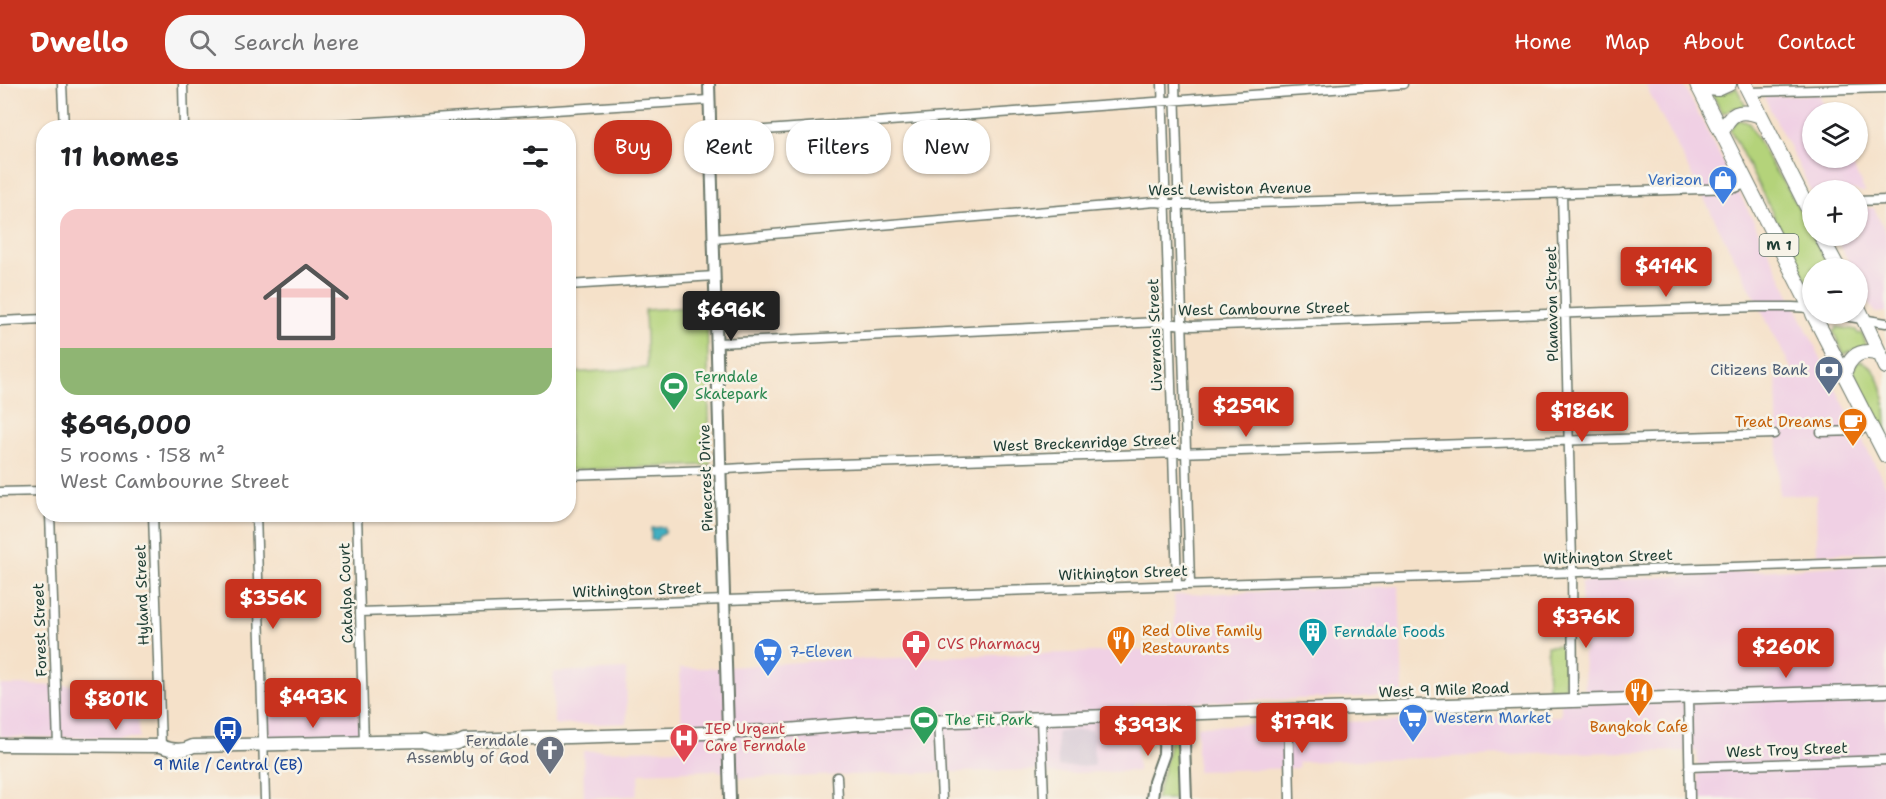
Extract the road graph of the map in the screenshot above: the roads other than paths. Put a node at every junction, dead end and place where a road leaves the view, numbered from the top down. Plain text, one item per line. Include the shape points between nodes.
1 (62, 84) edge
2 (183, 84) edge
3 (709, 84) edge
4 (1162, 84) edge
5 (1175, 84) edge
6 (1403, 84) edge
7 (1729, 84) edge
8 (1698, 85) edge
9 (1747, 88) edge
10 (1886, 88) edge
11 (710, 99) junction
12 (1176, 100) junction
13 (1162, 102) junction
14 (1760, 116) junction
15 (64, 120) edge
16 (184, 120) edge
17 (398, 120) edge
18 (710, 120) edge
19 (774, 129) edge
20 (1722, 132) junction
21 (711, 174) edge
22 (1748, 183) junction
23 (1802, 192) edge
24 (1562, 193) junction
25 (1886, 200) edge
26 (1868, 201) edge
27 (1166, 203) junction
28 (1180, 204) junction
29 (713, 239) junction
30 (714, 276) junction
31 (576, 285) edge
32 (1802, 290) edge
33 (1802, 309) edge
34 (1566, 314) junction
35 (36, 319) edge
36 (0, 321) edge
37 (1868, 321) edge
38 (1169, 323) junction
39 (1886, 323) edge
40 (1819, 324) edge
41 (1865, 324) edge
42 (1183, 325) junction
43 (717, 343) junction
44 (1880, 354) junction
45 (1886, 367) edge
46 (1844, 374) junction
47 (1871, 426) junction
48 (1821, 432) dead end
49 (1774, 434) dead end
50 (1569, 440) junction
51 (1173, 453) junction
52 (1186, 453) junction
53 (1886, 456) edge
54 (721, 469) junction
55 (576, 475) edge
56 (36, 491) edge
57 (0, 492) edge
58 (50, 522) edge
59 (153, 522) edge
60 (256, 522) edge
61 (357, 522) edge
62 (1886, 562) edge
63 (1572, 572) junction
64 (1190, 584) junction
65 (1177, 585) junction
66 (725, 600) junction
67 (360, 612) junction
68 (1886, 691) edge
69 (1688, 697) junction
70 (1573, 701) junction
71 (1288, 710) junction
72 (1183, 713) junction
73 (1165, 714) junction
74 (1041, 718) junction
75 (938, 721) junction
76 (729, 732) junction
77 (364, 743) junction
78 (0, 745) edge
79 (58, 746) junction
80 (161, 746) junction
81 (263, 746) junction
82 (1886, 760) edge
83 (1689, 767) junction
84 (837, 777) dead end
85 (265, 799) edge
86 (730, 799) edge
87 (838, 799) edge
88 (942, 799) edge
89 (1044, 799) edge
90 (1152, 799) edge
91 (1186, 799) edge
92 (1290, 799) edge
93 (1690, 799) edge

1 - 15 street
2 - 16 street
3 - 11 street, Pinecrest Drive
4 - 13 street, Livernois Street
5 - 12 street, Livernois Street
6 - 12 street
7 - 8 main road via 1718,90
8 - 20 main road, M 1
9 - 10 street
9 - 14 main road, M 1
11 - 17 street
11 - 18 street, Pinecrest Drive
12 - 13 street
12 - 28 street, Livernois Street
13 - 19 street
13 - 27 street, Livernois Street
14 - 20 main road via 1737,113 1727,120
14 - 23 main road, M 1
20 - 22 main road, M 1
21 - 29 street, Pinecrest Drive
22 - 24 street, West Lewiston Avenue via 1735,188
22 - 32 main road, M 1
24 - 28 street, West Lewiston Avenue
24 - 34 street, Planavon Street
25 - 26 street
27 - 28 street, West Lewiston Avenue
27 - 29 street, West Lewiston Avenue
27 - 38 street, Livernois Street
28 - 42 street, Livernois Street
29 - 30 street, Pinecrest Drive
30 - 31 street
30 - 43 street, Pinecrest Drive
33 - 34 street, West Cambourne Street
34 - 42 street, West Cambourne Street
34 - 50 street, Planavon Street
35 - 36 street
37 - 39 street
38 - 42 street, West Cambourne Street
38 - 43 street, West Cambourne Street
38 - 51 street, Livernois Street
40 - 46 main road, M 1
41 - 44 main road
42 - 52 street, Livernois Street
43 - 54 street, Pinecrest Drive
44 - 45 main road
44 - 46 main road via 1858,354
46 - 47 main road, M 1
47 - 48 street via 1858,431
47 - 53 main road, M 1
49 - 50 street, West Breckenridge Street
50 - 52 street, West Breckenridge Street
50 - 63 street, Planavon Street
51 - 52 street, West Breckenridge Street
51 - 54 street, West Breckenridge Street
51 - 65 street, Livernois Street
52 - 64 street, Livernois Street
54 - 55 street, West Breckenridge Street
54 - 66 street, Pinecrest Drive
56 - 57 street
58 - 79 street, Forest Street
59 - 80 street, Hyland Street
60 - 81 street
61 - 67 street, Catalpa Court
62 - 63 street, Withington Street
63 - 64 street, Withington Street
63 - 70 street, Planavon Street
64 - 65 street, Withington Street
65 - 66 street, Withington Street
66 - 67 street, Withington Street
66 - 76 street, Pinecrest Drive
67 - 77 street, Catalpa Court
68 - 69 main road, West 9 Mile Road
69 - 70 main road, West 9 Mile Road
69 - 83 street
70 - 71 main road, West 9 Mile Road
71 - 72 main road, West 9 Mile Road
71 - 92 street
72 - 73 main road, West 9 Mile Road
72 - 91 street
73 - 74 main road, West 9 Mile Road
73 - 90 street via 1164,754
74 - 75 main road, West 9 Mile Road
74 - 89 street
75 - 76 main road, West 9 Mile Road
75 - 88 street
76 - 77 main road, West 9 Mile Road via 464,740 457,744
76 - 86 street, Pinecrest Drive
77 - 81 main road, West 9 Mile Road
78 - 79 main road, West 9 Mile Road
79 - 80 main road, West 9 Mile Road
80 - 81 main road, West 9 Mile Road
81 - 85 street
82 - 83 street, West Troy Street
83 - 93 street
84 - 87 street

